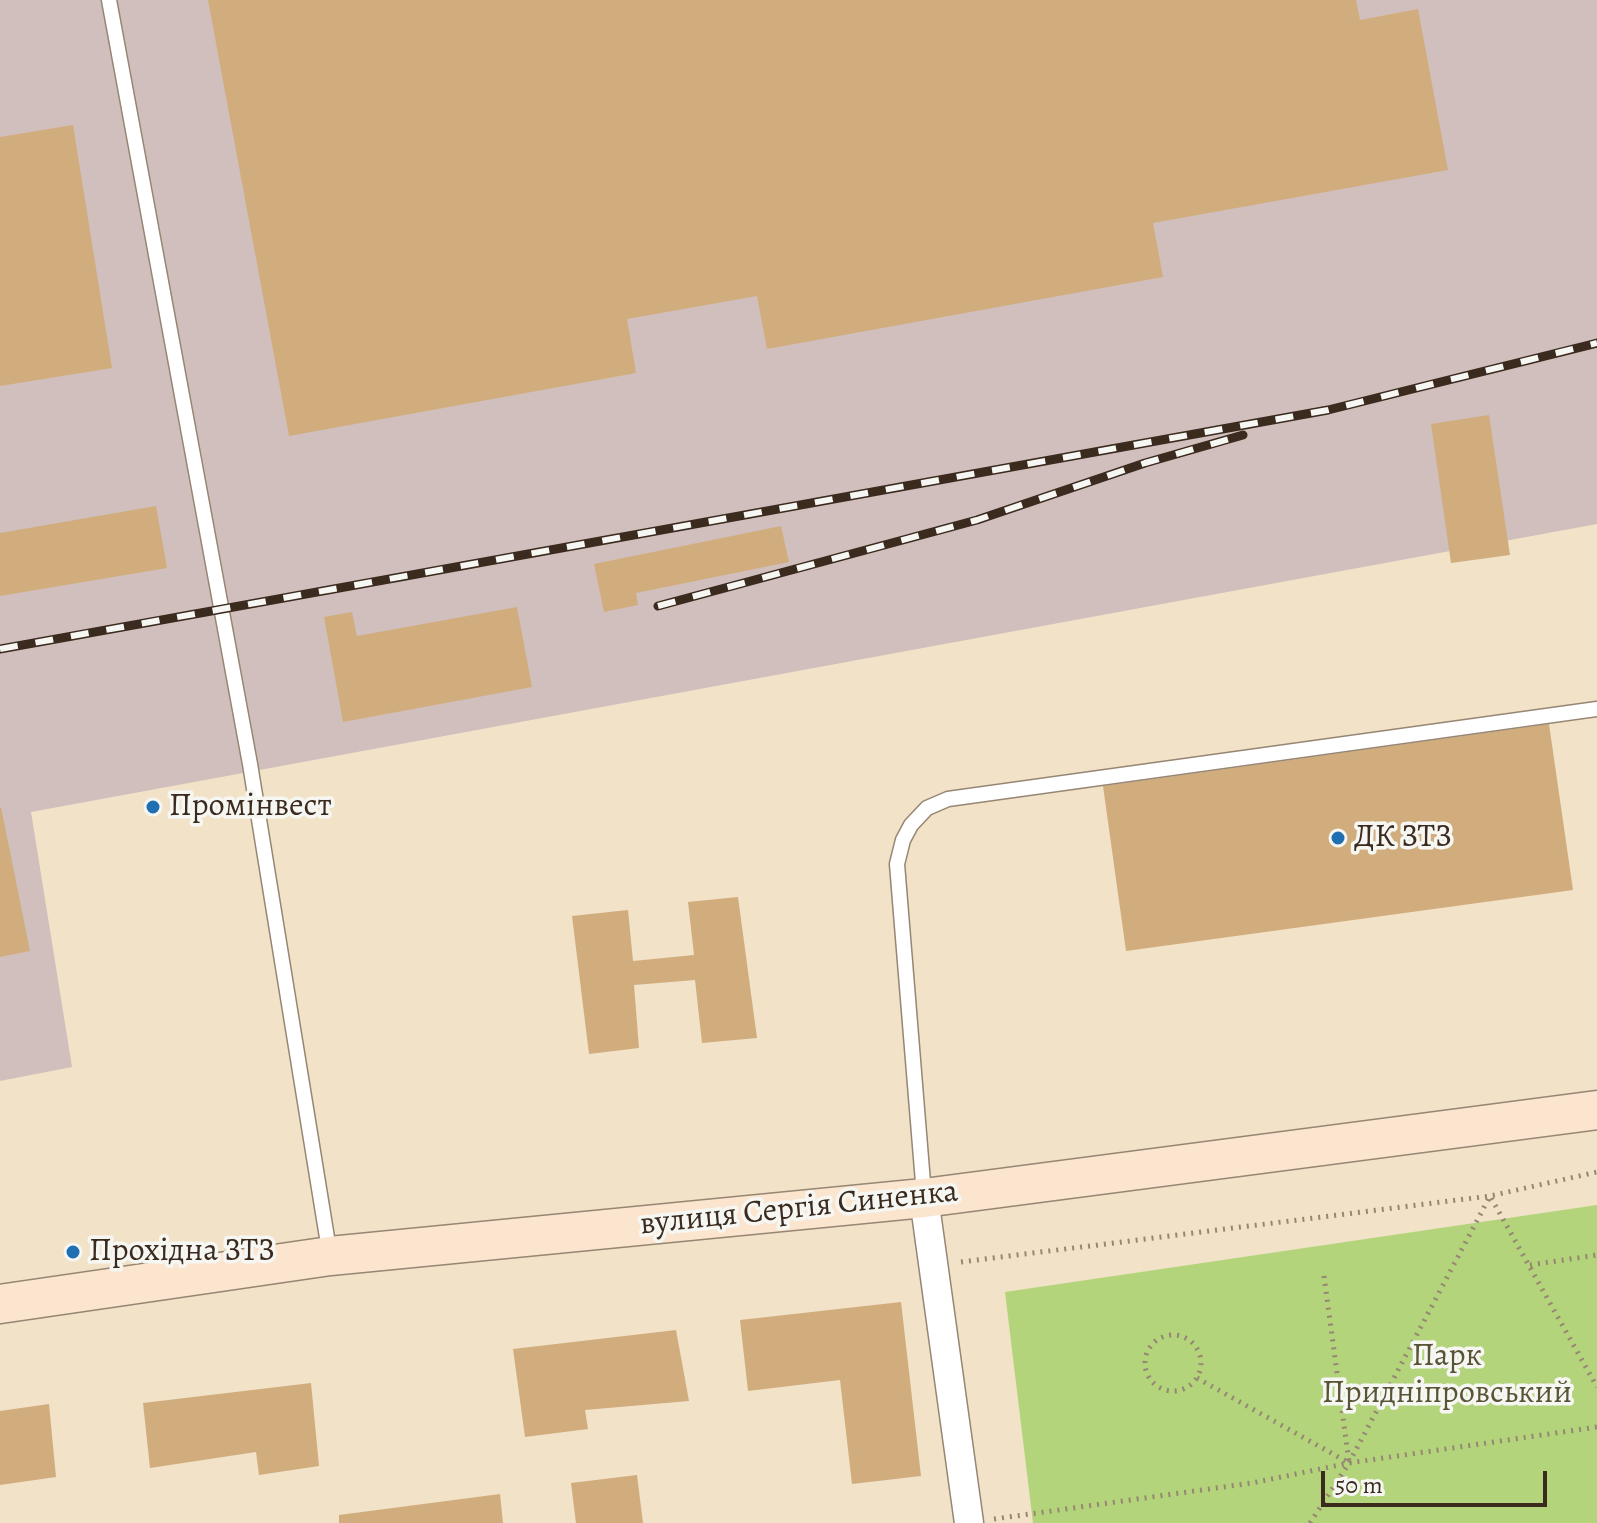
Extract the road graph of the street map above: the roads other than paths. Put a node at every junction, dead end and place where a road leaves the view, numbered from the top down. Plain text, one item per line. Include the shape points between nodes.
1 (109, 0) edge
2 (1597, 709) edge
3 (1597, 1110) edge
4 (924, 1198) junction
5 (330, 1256) junction
6 (0, 1304) edge
7 (969, 1522) edge

1 - 5 lane via 250,764
2 - 4 lane via 948,799 927,808 911,825 897,864
3 - 4 street, вулиця Сергія Синенка
4 - 5 street, вулиця Сергія Синенка
4 - 7 street
5 - 6 street, вулиця Сергія Синенка

